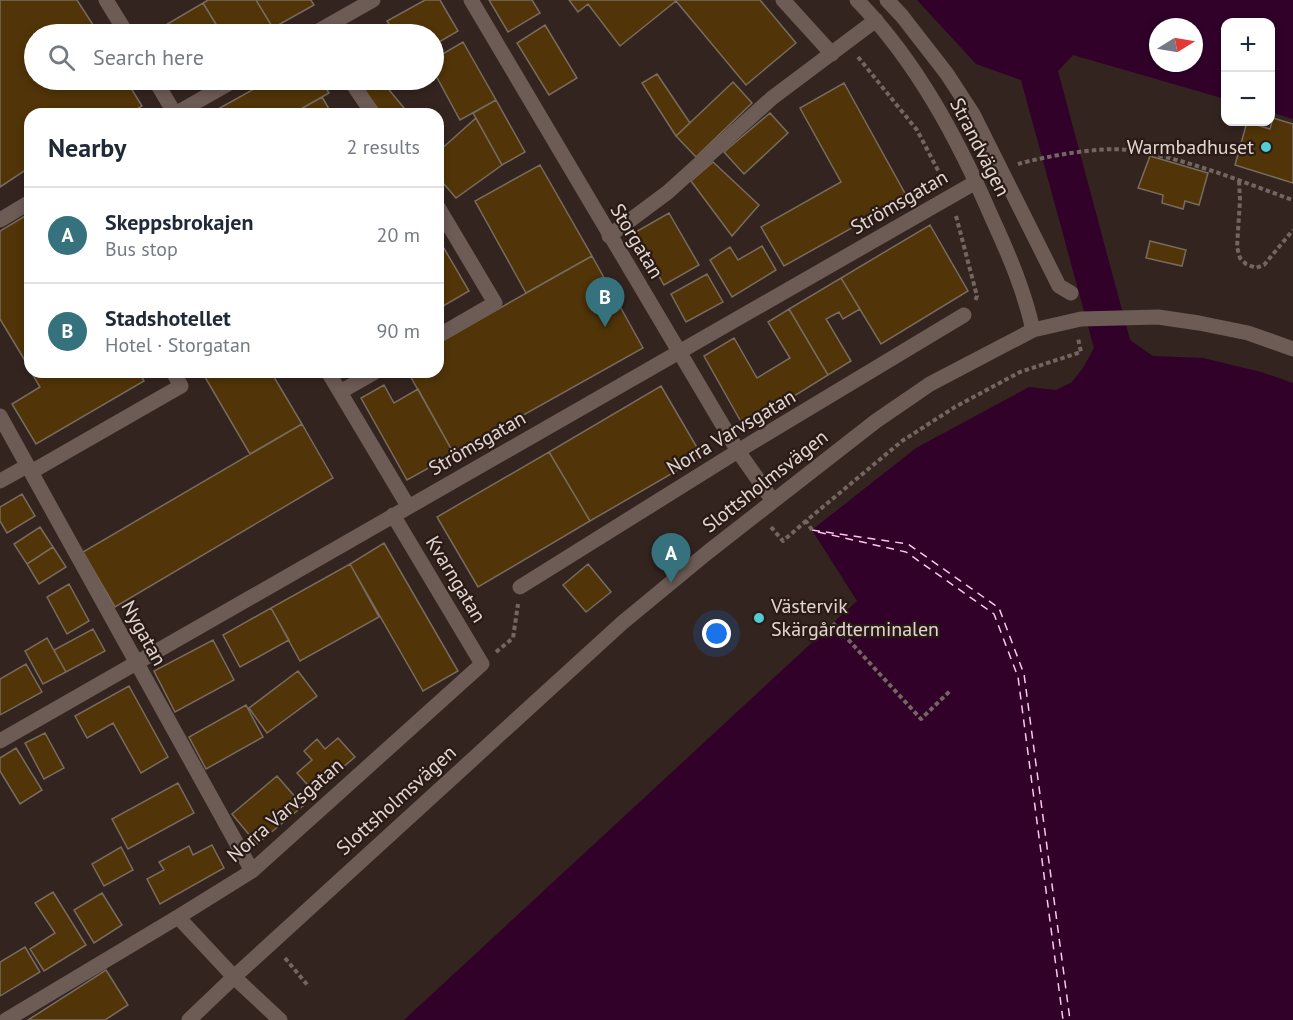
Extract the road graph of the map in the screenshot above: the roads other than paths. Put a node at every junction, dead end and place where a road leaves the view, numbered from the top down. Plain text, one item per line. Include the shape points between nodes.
1 (106, 0) edge
2 (373, 0) edge
3 (471, 0) edge
4 (783, 0) edge
5 (857, 0) edge
6 (887, 0) edge
7 (876, 20) junction
8 (121, 24) edge
9 (334, 24) edge
10 (832, 54) junction
11 (160, 90) edge
12 (217, 90) edge
13 (357, 90) edge
14 (171, 108) edge
15 (186, 108) edge
16 (369, 108) edge
17 (976, 182) junction
18 (24, 206) edge
19 (444, 217) edge
20 (0, 220) edge
21 (609, 236) junction
22 (1071, 293) dead end
23 (964, 315) road end
24 (1033, 330) junction
25 (444, 333) edge
26 (1293, 349) edge
27 (680, 352) junction
28 (176, 378) edge
29 (332, 378) edge
30 (364, 378) edge
31 (340, 392) junction
32 (0, 416) edge
33 (738, 452) junction
34 (29, 469) junction
35 (0, 481) edge
36 (773, 501) junction
37 (408, 506) junction
38 (393, 515) junction
39 (520, 587) road end
40 (138, 664) junction
41 (482, 664) joint
42 (0, 741) edge
43 (252, 871) junction
44 (178, 918) junction
45 (234, 976) junction
46 (6, 1020) edge
47 (189, 1020) edge
48 (280, 1020) edge

1 - 8 street
2 - 9 street
3 - 21 street, Storgatan
4 - 10 street
5 - 7 street, Strandvägen
6 - 22 street via 947,74 973,114 1059,286
7 - 10 street
7 - 17 street, Strandvägen via 912,67
10 - 21 street via 772,98 668,192
11 - 14 street
12 - 15 street
13 - 16 street
17 - 24 street, Strandvägen via 1019,279
17 - 27 street, Strömsgatan
18 - 20 street
19 - 25 street via 495,303
21 - 27 street, Storgatan
23 - 33 street, Norra Varvsgatan
24 - 26 street, Slottsholmsvägen via 1078,320 1158,317 1248,333
24 - 36 street, Slottsholmsvägen via 930,384
27 - 33 street, Storgatan
27 - 37 street, Strömsgatan
28 - 34 street via 181,386
29 - 31 street
30 - 31 street
31 - 37 street
32 - 34 street, Nygatan
33 - 36 street, Storgatan
33 - 39 street, Norra Varvsgatan
34 - 35 street
34 - 40 street, Nygatan
36 - 45 street, Slottsholmsvägen via 622,623
37 - 38 street, Strömsgatan
38 - 40 street, Strömsgatan
38 - 41 street, Kvarngatan
40 - 42 street, Strömsgatan
40 - 43 street, Nygatan
41 - 43 street, Norra Varvsgatan
43 - 44 street, Norra Varvsgatan
44 - 45 street
44 - 46 street, Norra Varvsgatan
45 - 47 street, Slottsholmsvägen
45 - 48 street

